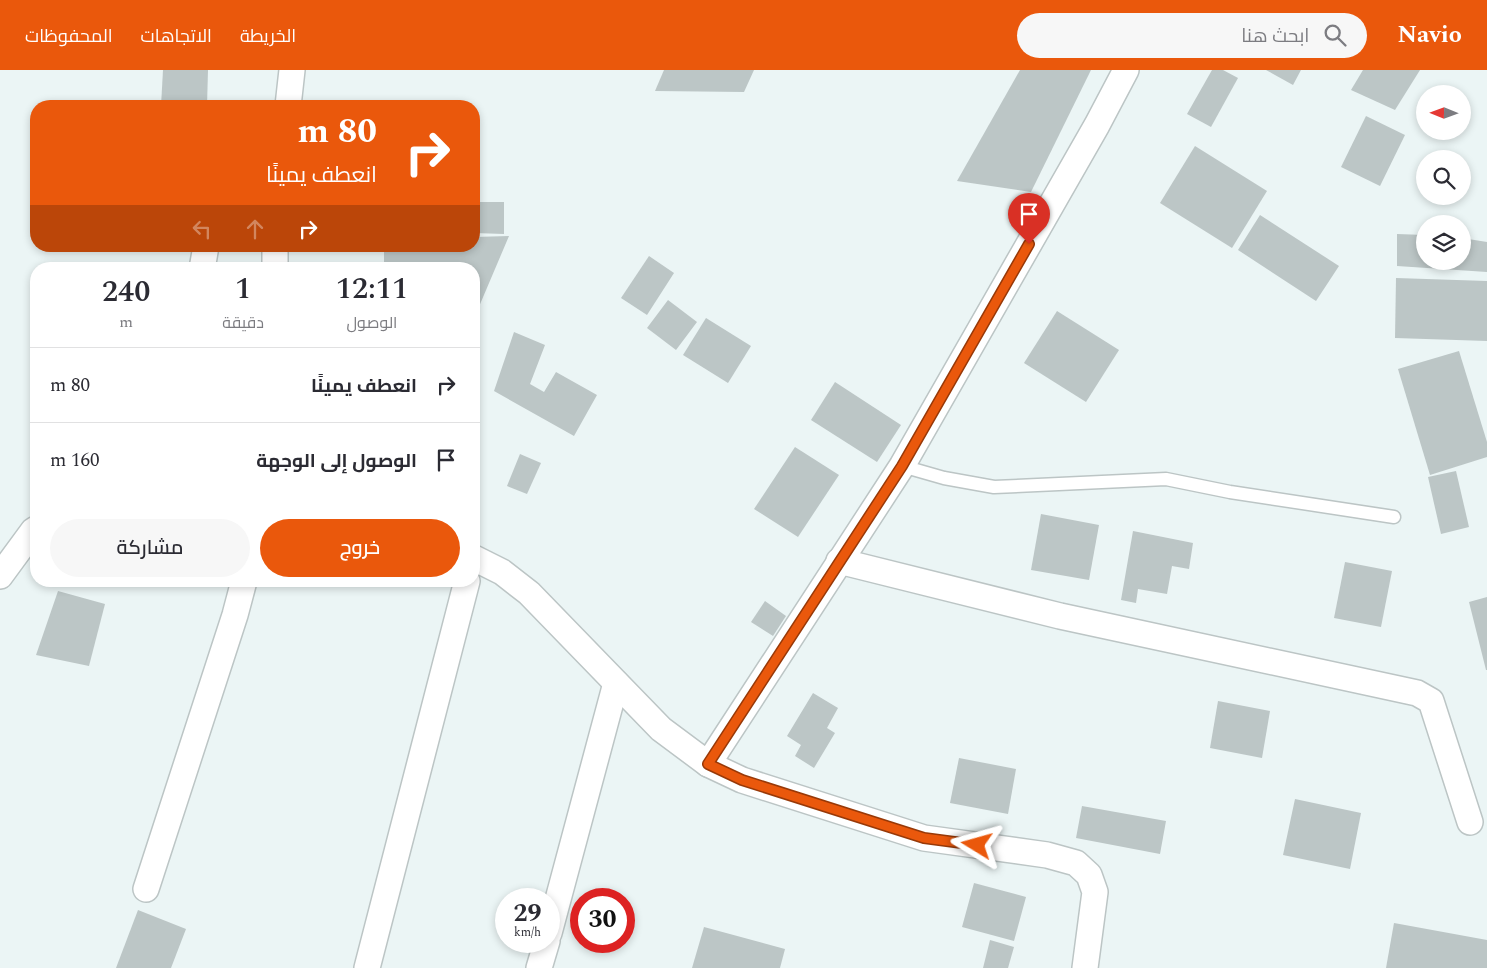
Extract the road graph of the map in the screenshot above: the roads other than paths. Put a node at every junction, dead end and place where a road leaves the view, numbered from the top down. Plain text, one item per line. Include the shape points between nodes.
1 (292, 70) edge
2 (1126, 70) edge
3 (289, 100) edge
4 (902, 466) junction
5 (1394, 516) dead end
6 (30, 535) edge
7 (480, 561) edge
8 (839, 561) junction
9 (0, 576) edge
10 (242, 587) edge
11 (465, 587) edge
12 (616, 683) junction
13 (708, 764) junction
14 (1470, 822) dead end
15 (146, 890) dead end
16 (560, 892) edge
17 (543, 953) edge
18 (367, 968) edge
19 (539, 968) edge
20 (1085, 968) edge

1 - 3 street
2 - 4 street
4 - 5 lane via 994,487 1166,479 1230,492
4 - 8 street
6 - 9 street
7 - 12 street via 502,572 529,593
8 - 13 street
8 - 14 street via 1060,616 1417,693 1431,701
10 - 15 street
11 - 18 street
12 - 13 street via 661,729
12 - 16 street
13 - 20 street via 742,780 924,838 1047,855 1076,863 1090,875 1095,892
17 - 19 street

